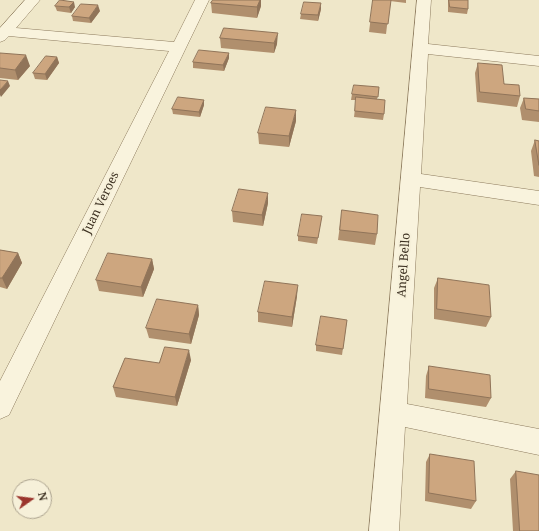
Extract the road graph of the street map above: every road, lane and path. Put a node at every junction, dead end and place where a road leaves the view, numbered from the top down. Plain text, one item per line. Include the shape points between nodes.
1 (33, 0) edge
2 (202, 0) edge
3 (424, 0) edge
4 (2, 34) edge
5 (179, 47) junction
6 (420, 48) junction
7 (539, 61) edge
8 (411, 179) junction
9 (539, 198) edge
10 (0, 407) edge
11 (393, 413) junction
12 (539, 442) edge
13 (384, 531) edge

1 - 4 street
2 - 5 street, Juan Veroes
3 - 6 street, Angel Bello
4 - 5 street
5 - 10 street, Juan Veroes
6 - 7 street
6 - 8 street, Angel Bello
8 - 9 street
8 - 11 street, Angel Bello
11 - 12 street
11 - 13 street, Angel Bello

